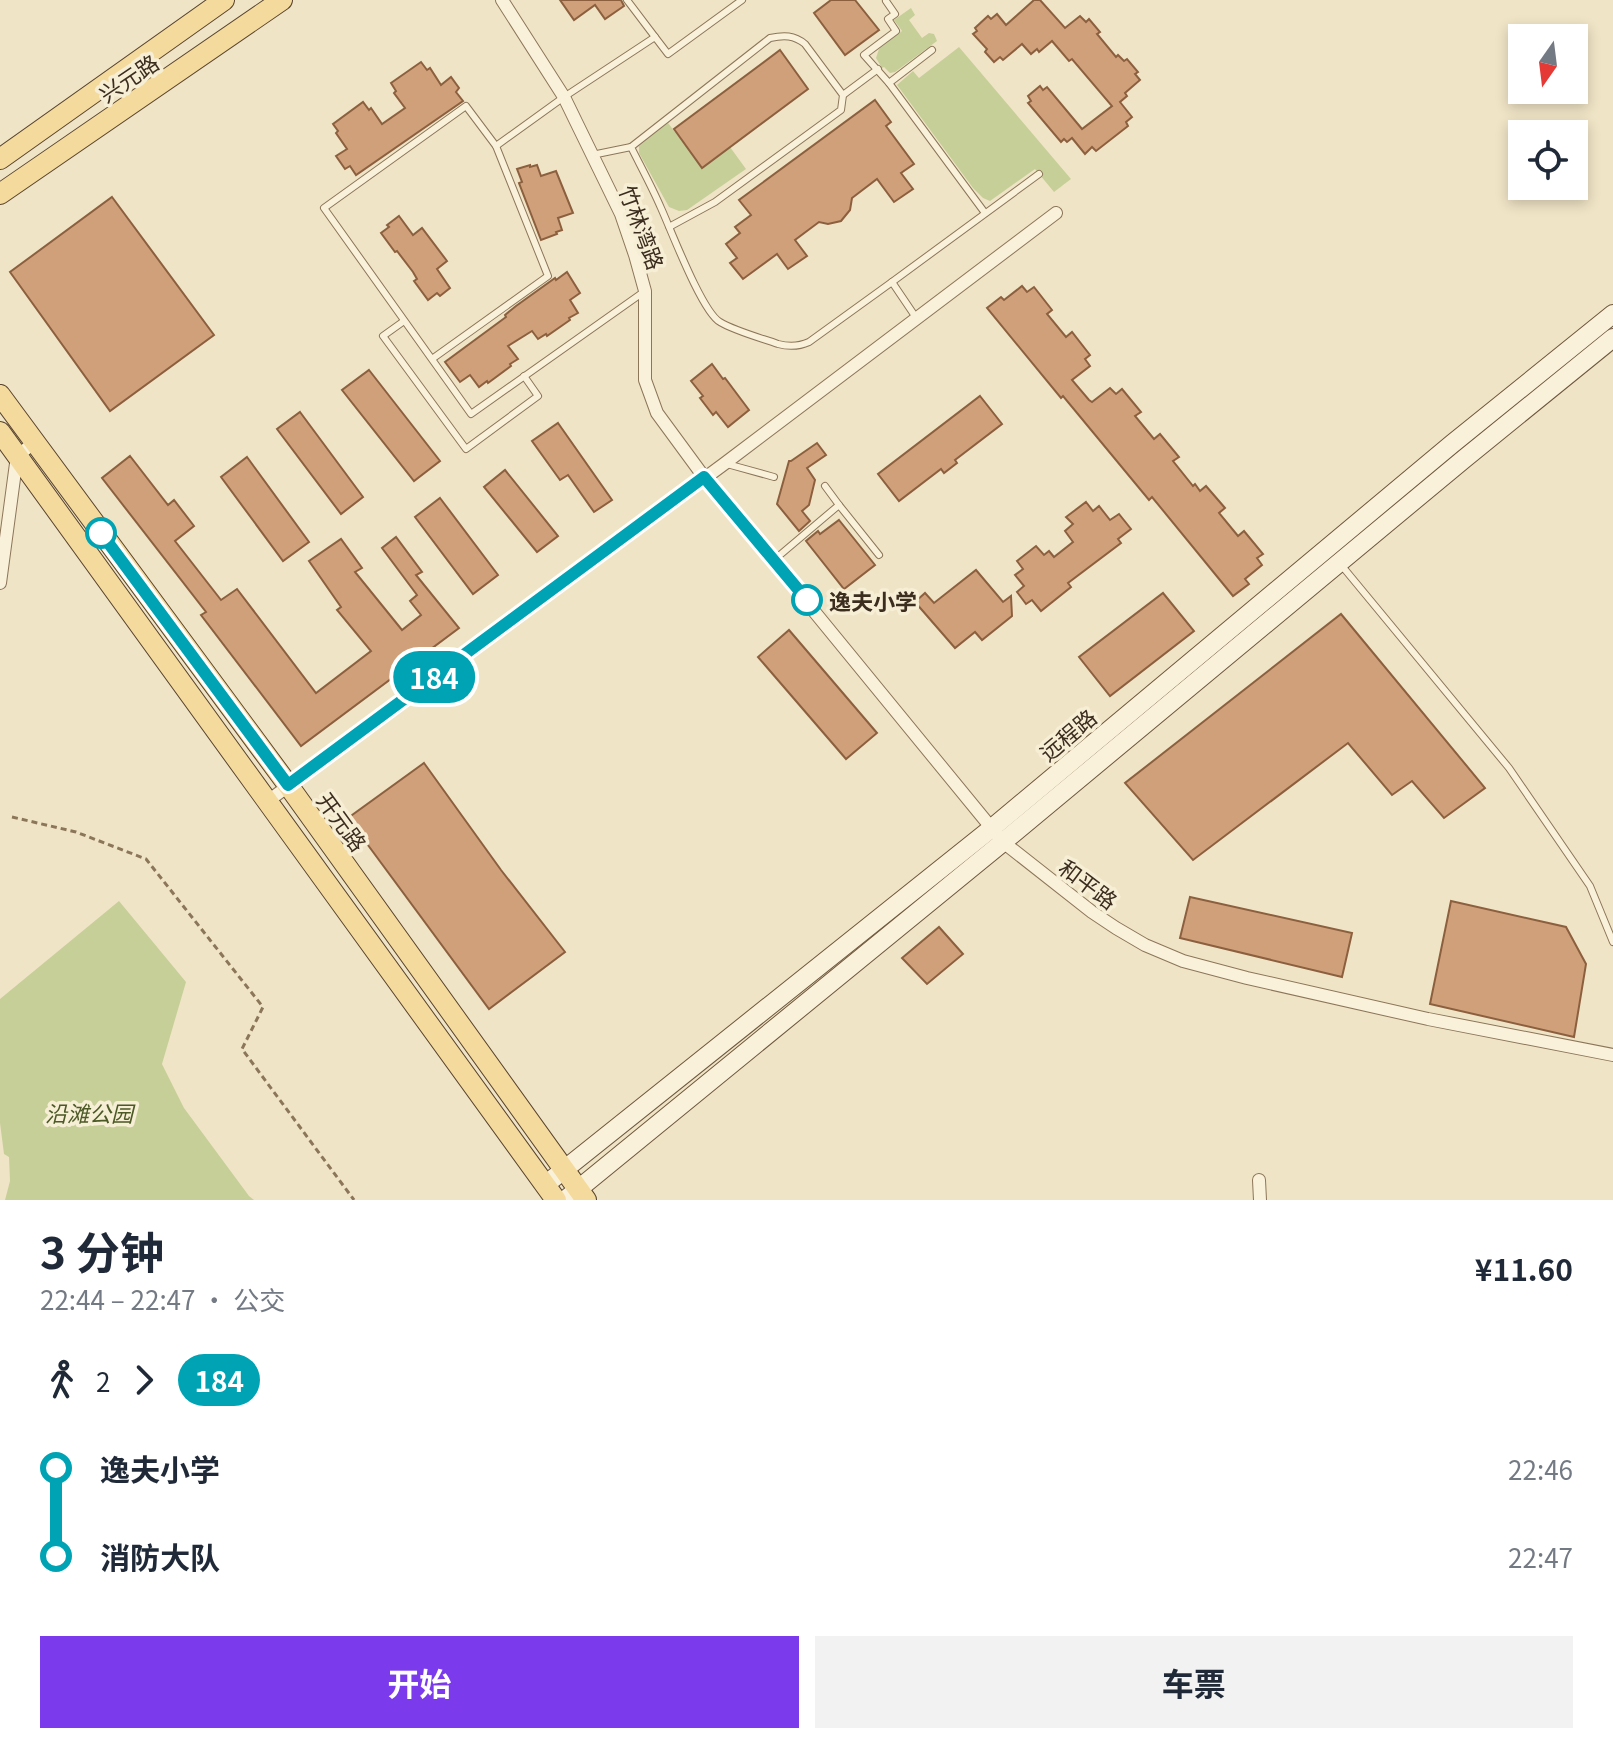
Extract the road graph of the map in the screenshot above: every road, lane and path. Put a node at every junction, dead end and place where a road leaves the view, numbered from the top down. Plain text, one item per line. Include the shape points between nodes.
1 (224, 0) edge
2 (282, 0) edge
3 (502, 0) edge
4 (627, 0) edge
5 (742, 0) edge
6 (886, 1) edge
7 (655, 37) junction
8 (932, 50) dead end
9 (878, 69) junction
10 (889, 83) junction
11 (843, 95) junction
12 (564, 97) junction
13 (496, 146) junction
14 (631, 147) junction
15 (592, 155) junction
16 (0, 159) edge
17 (1039, 174) dead end
18 (0, 194) edge
19 (985, 213) junction
20 (1056, 213) dead end
21 (669, 227) junction
22 (892, 282) junction
23 (645, 291) junction
24 (1613, 314) edge
25 (917, 319) junction
26 (404, 321) junction
27 (1613, 338) edge
28 (432, 359) junction
29 (524, 376) junction
30 (0, 395) edge
31 (0, 432) edge
32 (35, 442) junction
33 (17, 456) junction
34 (724, 464) junction
35 (704, 477) junction
36 (774, 477) dead end
37 (825, 486) dead end
38 (839, 505) junction
39 (879, 555) dead end
40 (774, 560) junction
41 (1340, 563) junction
42 (0, 583) edge
43 (288, 785) junction
44 (268, 801) junction
45 (12, 817) dead end
46 (998, 835) junction
47 (1613, 942) edge
48 (1613, 1055) edge
49 (564, 1170) junction
50 (1259, 1180) dead end
51 (551, 1193) edge
52 (576, 1197) edge
53 (354, 1200) edge
54 (1260, 1200) edge

1 - 16 main road, 兴元路
2 - 18 main road, 兴元路
3 - 12 street, 竹林湾路
4 - 7 lane
5 - 7 lane via 668,54
6 - 9 lane via 895,14 888,19 896,31 864,55
7 - 12 lane
8 - 10 lane
9 - 10 lane
9 - 11 lane
10 - 19 lane
11 - 14 lane via 805,44 782,35 770,38
11 - 21 lane via 841,110 715,202
12 - 13 lane
12 - 15 street, 竹林湾路
13 - 26 lane via 466,106 324,208
13 - 28 lane via 548,276
14 - 15 lane
14 - 21 lane
15 - 23 street, 竹林湾路 via 621,214
17 - 19 lane
19 - 22 lane
20 - 25 street
21 - 22 lane via 714,317 778,344 809,342
22 - 25 lane
23 - 29 lane
23 - 35 street, 竹林湾路 via 645,380 657,413
24 - 46 main road, 远程路 via 1452,444
25 - 34 street
26 - 28 lane
26 - 29 lane via 383,336 466,449 538,396
27 - 41 main road, 远程路
28 - 29 lane via 471,414
30 - 32 main road, 开元路
31 - 33 main road
32 - 33 street
32 - 43 main road, 开元路
33 - 42 street
33 - 44 main road
34 - 35 street
34 - 36 lane
35 - 40 street, 和平路
35 - 43 street
37 - 38 lane
38 - 39 lane
38 - 40 lane
40 - 46 street, 和平路
41 - 46 main road, 远程路
41 - 47 lane via 1509,768 1590,886
43 - 44 street
43 - 49 main road, 开元路
44 - 51 main road
45 - 53 path via 76,832 146,859 263,1007 242,1049
46 - 48 street, 和平路 via 1116,928 1183,961
46 - 49 main road, 远程路
46 - 52 main road, 远程路
49 - 51 main road, 远程路
49 - 52 main road, 开元路
50 - 54 street

